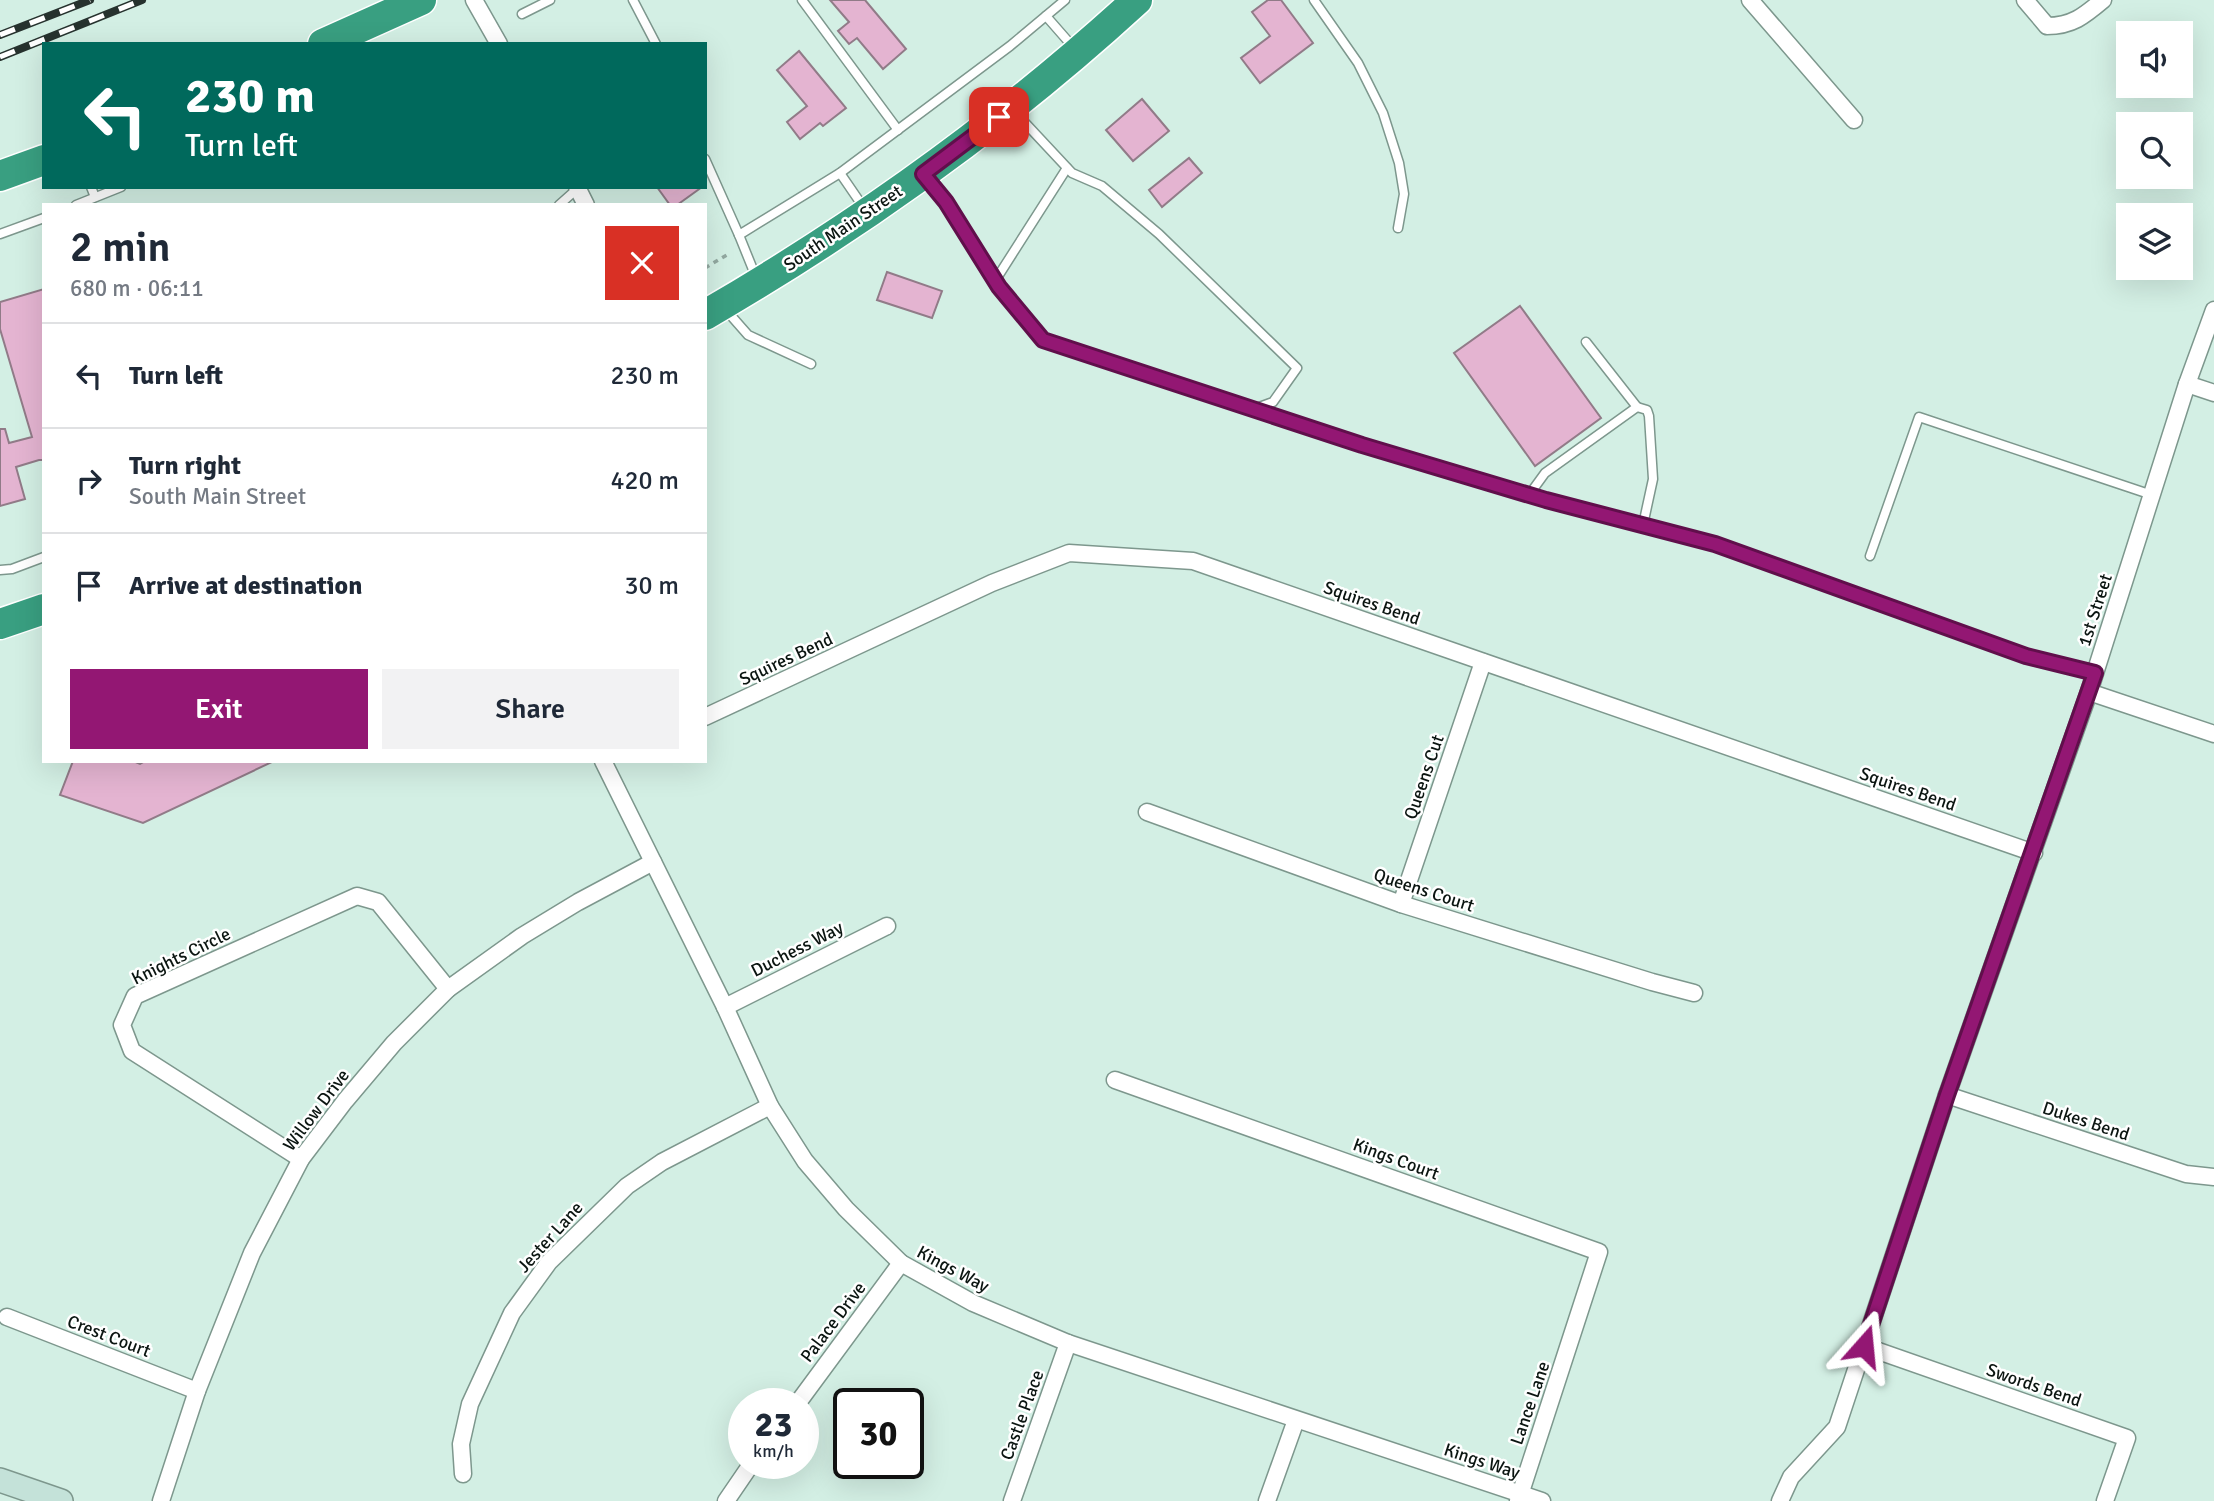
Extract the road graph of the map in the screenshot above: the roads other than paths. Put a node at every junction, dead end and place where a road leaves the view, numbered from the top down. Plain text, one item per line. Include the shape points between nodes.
1 (421, 0) edge
2 (474, 0) edge
3 (550, 0) edge
4 (633, 0) edge
5 (802, 0) edge
6 (1065, 0) edge
7 (1137, 0) edge
8 (1314, 0) edge
9 (1750, 0) edge
10 (2025, 0) edge
11 (2103, 0) edge
12 (522, 14) dead end
13 (1045, 16) junction
14 (327, 42) edge
15 (498, 42) edge
16 (655, 42) edge
17 (1079, 54) junction
18 (1011, 108) junction
19 (1854, 120) dead end
20 (898, 130) junction
21 (42, 161) edge
22 (707, 164) edge
23 (1067, 168) junction
24 (840, 173) junction
25 (923, 174) junction
26 (0, 176) edge
27 (92, 189) edge
28 (116, 189) edge
29 (576, 189) edge
30 (95, 197) junction
31 (81, 203) edge
32 (561, 203) edge
33 (868, 214) junction
34 (42, 219) edge
35 (1398, 228) dead end
36 (0, 234) edge
37 (738, 235) junction
38 (995, 281) junction
39 (759, 283) junction
40 (713, 310) edge
41 (2214, 310) edge
42 (1586, 341) dead end
43 (811, 364) dead end
44 (2187, 384) junction
45 (2214, 393) edge
46 (1637, 407) junction
47 (1251, 410) junction
48 (1529, 495) junction
49 (2152, 495) junction
50 (1643, 525) junction
51 (1870, 556) dead end
52 (42, 558) edge
53 (0, 570) edge
54 (42, 610) edge
55 (0, 624) edge
56 (1483, 662) junction
57 (2095, 673) junction
58 (2090, 692) junction
59 (707, 716) edge
60 (2214, 734) edge
61 (606, 763) edge
62 (1147, 812) dead end
63 (2034, 853) junction
64 (653, 862) junction
65 (1401, 904) junction
66 (887, 926) dead end
67 (448, 989) junction
68 (1694, 993) dead end
69 (725, 1007) junction
70 (1115, 1080) dead end
71 (1947, 1095) junction
72 (770, 1106) junction
73 (301, 1159) junction
74 (2214, 1177) edge
75 (901, 1263) junction
76 (7, 1317) dead end
77 (1579, 1317) joint
78 (1068, 1343) junction
79 (1864, 1346) junction
80 (809, 1388) edge
81 (197, 1391) junction
82 (1296, 1420) junction
83 (463, 1474) dead end
84 (0, 1479) edge
85 (741, 1479) edge
86 (1519, 1497) edge
87 (61, 1501) edge
88 (161, 1501) edge
89 (726, 1501) edge
90 (1012, 1501) edge
91 (1267, 1501) edge
92 (1542, 1501) edge
93 (1780, 1501) edge
94 (2105, 1501) edge

1 - 14 highway
2 - 15 street
3 - 12 lane
4 - 16 lane
5 - 20 lane
6 - 13 lane
7 - 17 highway, South Main Street
8 - 35 lane via 1358,63 1382,113 1404,194
9 - 19 street
10 - 11 street via 2047,26 2078,21
13 - 17 lane
13 - 20 lane
17 - 18 highway, South Main Street
18 - 23 lane
18 - 25 highway, South Main Street
20 - 24 lane
21 - 26 highway
22 - 37 lane
23 - 38 lane
23 - 47 lane via 1102,186 1158,234 1297,368 1273,402
24 - 33 lane
24 - 37 lane
25 - 33 highway, South Main Street
25 - 38 lane
27 - 30 lane
28 - 30 lane
29 - 32 lane
30 - 31 lane
33 - 39 highway, South Main Street
34 - 36 lane
37 - 39 lane
38 - 47 lane via 1043,340
39 - 40 highway, South Main Street
40 - 43 lane via 748,335
41 - 44 street, 1st Street
42 - 46 lane
44 - 45 street
44 - 49 street, 1st Street
46 - 48 lane via 1545,474
46 - 50 lane via 1647,410 1649,416 1653,479
47 - 48 lane
48 - 50 lane
49 - 51 lane via 1919,417
49 - 57 street, 1st Street
50 - 57 lane via 1715,544 2026,656
52 - 53 lane
54 - 55 highway
56 - 59 street, Squires Bend via 1193,561 1069,553 992,583
56 - 63 street, Squires Bend
56 - 65 street, Queens Cut
57 - 58 street, 1st Street
58 - 60 street
58 - 63 street, 1st Street
61 - 64 street, Kings Way
62 - 65 street, Queens Court
63 - 71 street, 1st Street
64 - 67 street, Willow Drive via 522,936
64 - 69 street, Kings Way
65 - 68 street, Queens Court
66 - 69 street, Duchess Way
67 - 73 street, Willow Drive via 386,1053
67 - 73 street, Knights Circle via 378,902 357,896 135,996 122,1026 132,1051
69 - 72 street, Kings Way
70 - 77 street, Kings Court via 1599,1252
71 - 74 street, Dukes Bend via 2186,1174
71 - 79 street, 1st Street
72 - 75 street, Kings Way via 805,1161
72 - 83 street, Jester Lane via 662,1162 627,1186 549,1262 512,1313 470,1404 461,1444
73 - 81 street, Willow Drive via 252,1253
75 - 78 street, Kings Way via 972,1303
75 - 80 street, Palace Drive
76 - 81 street, Crest Court
77 - 86 street, Lance Lane
78 - 82 street, Kings Way
78 - 90 street, Castle Place
79 - 93 street, 1st Street via 1837,1427 1791,1477
79 - 94 street, Swords Bend via 2127,1437
81 - 88 street, Willow Drive
82 - 86 street, Kings Way
82 - 91 street
84 - 87 main road
85 - 89 street
86 - 92 street, Kings Way

